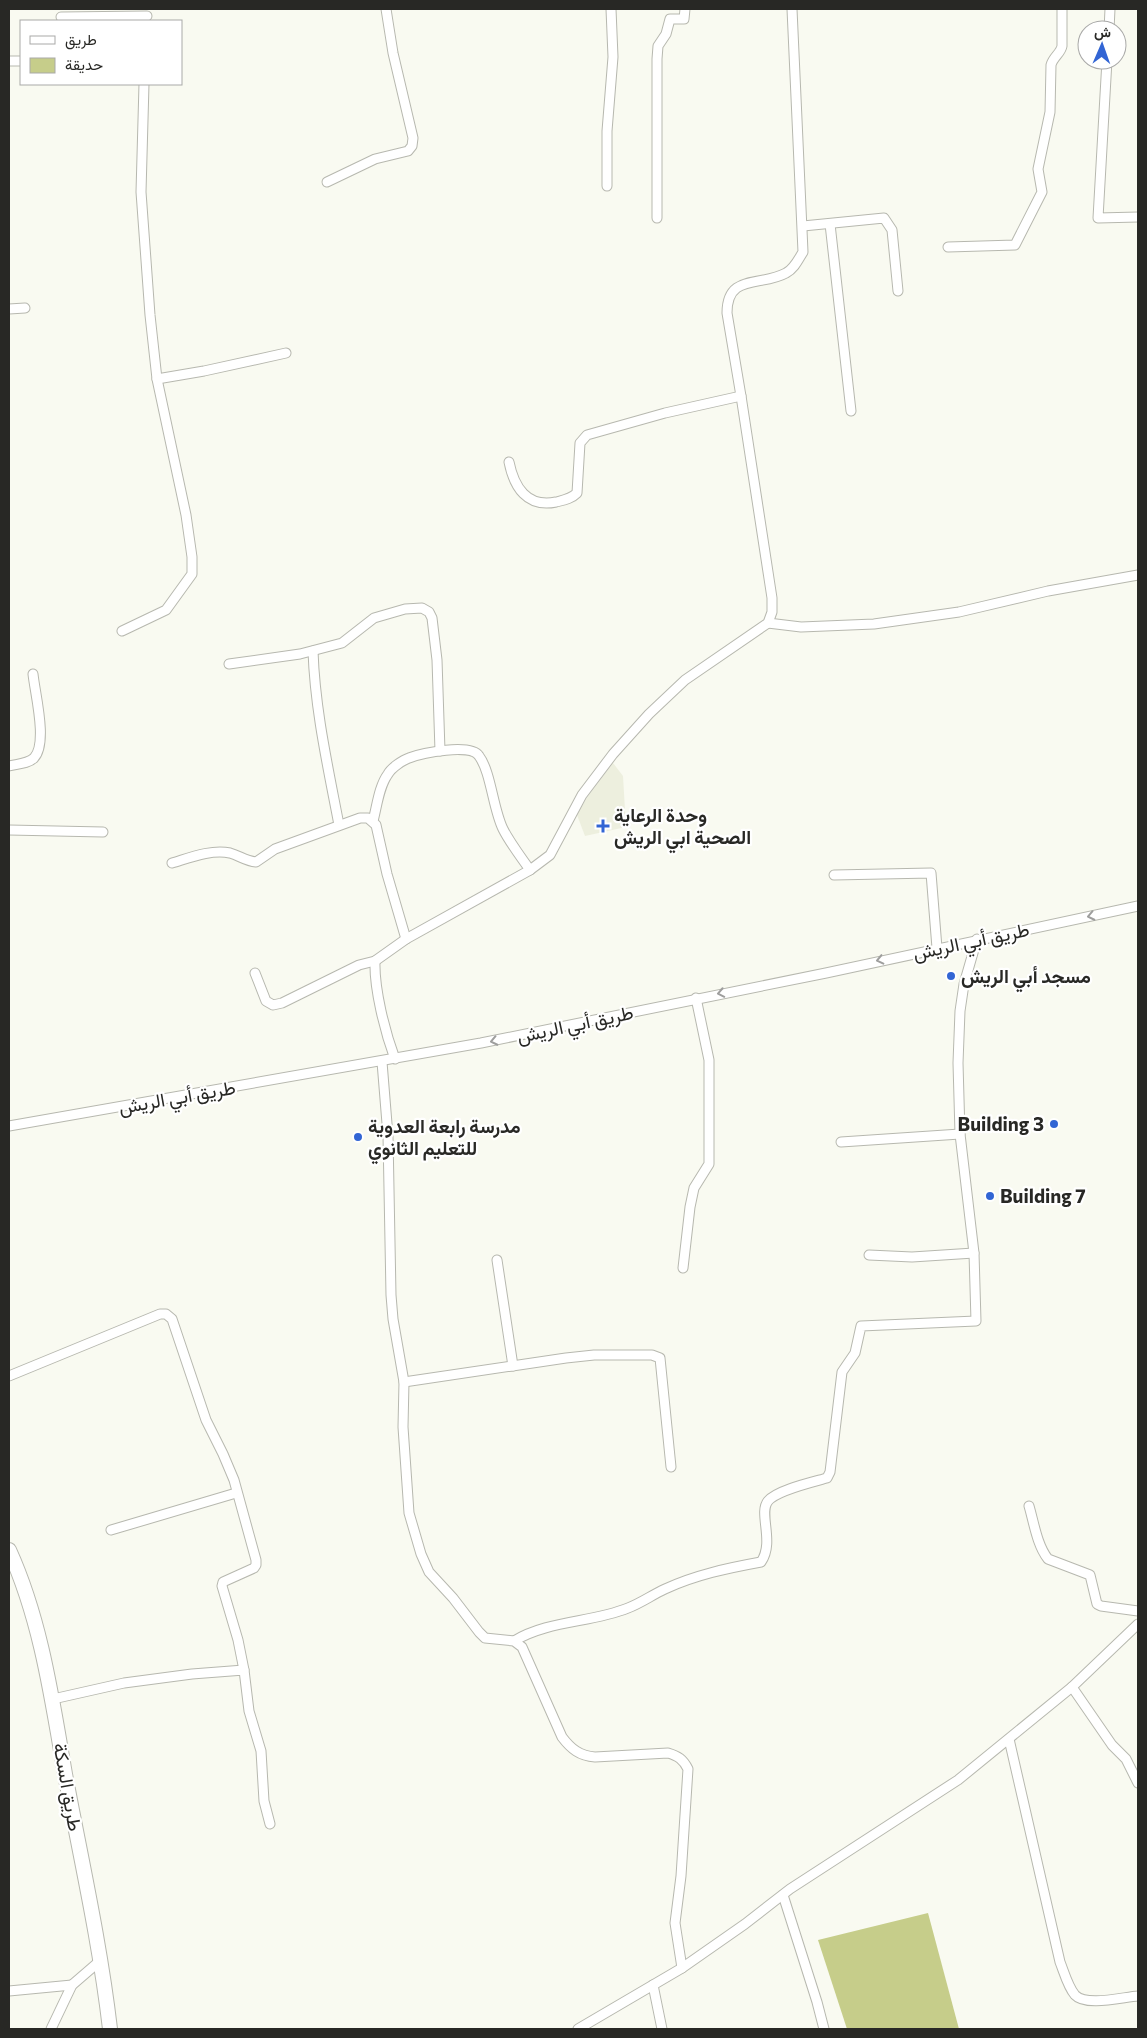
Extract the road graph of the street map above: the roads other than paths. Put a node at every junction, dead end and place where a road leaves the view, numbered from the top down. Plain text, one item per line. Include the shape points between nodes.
1 (386, 9) edge
2 (611, 9) edge
3 (685, 9) edge
4 (792, 9) edge
5 (1062, 9) edge
6 (147, 15) edge
7 (61, 18) dead end
8 (1106, 70) edge
9 (144, 85) edge
10 (327, 182) dead end
11 (607, 186) dead end
12 (1138, 217) edge
13 (657, 218) dead end
14 (830, 224) junction
15 (803, 226) junction
16 (948, 247) dead end
17 (898, 291) dead end
18 (25, 308) dead end
19 (9, 309) edge
20 (286, 353) dead end
21 (157, 379) junction
22 (742, 396) junction
23 (851, 411) dead end
24 (509, 462) dead end
25 (1138, 575) edge
26 (768, 623) junction
27 (122, 631) dead end
28 (312, 650) junction
29 (229, 664) dead end
30 (33, 674) dead end
31 (440, 751) junction
32 (9, 766) edge
33 (373, 821) junction
34 (339, 825) junction
35 (9, 830) edge
36 (103, 832) dead end
37 (172, 863) dead end
38 (530, 870) junction
39 (834, 875) dead end
40 (1138, 906) edge
41 (406, 939) junction
42 (977, 939) junction
43 (937, 948) junction
44 (375, 961) junction
45 (255, 973) dead end
46 (696, 998) junction
47 (395, 1059) junction
48 (382, 1062) junction
49 (9, 1126) edge
50 (960, 1134) junction
51 (841, 1142) dead end
52 (974, 1253) junction
53 (869, 1255) dead end
54 (496, 1260) dead end
55 (683, 1268) dead end
56 (513, 1366) junction
57 (9, 1376) edge
58 (404, 1382) junction
59 (671, 1467) dead end
60 (236, 1493) junction
61 (1029, 1506) dead end
62 (111, 1530) dead end
63 (9, 1550) edge
64 (12, 1570) edge
65 (1138, 1611) edge
66 (1138, 1624) edge
67 (514, 1641) junction
68 (244, 1670) junction
69 (1072, 1687) junction
70 (53, 1699) junction
71 (1009, 1739) junction
72 (1138, 1782) edge
73 (270, 1824) dead end
74 (783, 1895) junction
75 (101, 1960) junction
76 (682, 1968) junction
77 (72, 1984) junction
78 (653, 1985) junction
79 (9, 1991) edge
80 (1138, 1996) edge
81 (51, 2029) edge
82 (110, 2029) edge
83 (578, 2029) edge
84 (662, 2029) edge
85 (824, 2029) edge

1 - 10 street via 414,138 412,146 408,151 375,159
2 - 11 street via 613,57 607,131
3 - 13 street via 684,19 670,19 658,46
4 - 15 street
5 - 16 street via 1062,50 1051,66 1050,112 1038,169 1042,192 1035,209 1015,245
6 - 7 street
8 - 12 street via 1098,218
9 - 21 street via 142,192
14 - 15 street
14 - 17 street via 884,218 892,230
14 - 23 street
15 - 22 street via 803,252 794,267 785,274 750,282 729,294 726,313
18 - 19 street
20 - 21 street
21 - 27 street via 186,515 192,574 166,610
22 - 24 street via 587,435 580,443 576,492 569,499 550,503 532,501 512,480
22 - 26 street via 772,598
25 - 26 street via 1048,591 959,612 874,624 802,627
26 - 38 street via 685,680 649,714 582,795 550,855
28 - 29 street
28 - 31 street via 342,643 374,618 386,614 415,608 429,612 437,660
28 - 34 street via 319,722
30 - 32 street via 41,740 35,757
31 - 33 street via 408,758 388,772
31 - 38 street via 466,750 479,756 502,828
33 - 34 street via 360,818
33 - 41 street
34 - 37 street via 276,849 256,862 231,853 216,852
35 - 36 street
38 - 41 street
39 - 43 street via 931,873
40 -> 42 street, طريق أبي الريش
41 - 44 street
42 - 43 street, طريق أبي الريش
42 - 50 street via 960,1011
43 -> 46 street, طريق أبي الريش
44 - 45 street via 359,965 273,1005 266,1001
44 - 47 street via 384,1020
46 -> 47 street, طريق أبي الريش
46 - 55 street via 708,1060 710,1164 694,1188
47 - 48 street, طريق أبي الريش
48 - 49 street, طريق أبي الريش
48 - 58 street via 388,1136 392,1311
50 - 51 street
50 - 52 street
52 - 53 street via 912,1257
52 - 67 street via 976,1321 861,1326 855,1353 842,1372 830,1472 827,1478 776,1494 768,1501 765,1507 767,1548 761,1562 700,1576 666,1588 627,1608 553,1625
54 - 56 street
56 - 58 street
56 - 59 street via 594,1355 660,1358
57 - 60 street via 166,1314 176,1327 206,1420 234,1480
58 - 67 street via 406,1488 409,1513 421,1554 429,1572 479,1632 490,1639
60 - 62 street
60 - 68 street via 256,1565 223,1582 222,1586
61 - 65 street via 1037,1536 1048,1559 1090,1575 1097,1604
63 - 64 main road, طريق السكة
64 - 70 main road, طريق السكة via 28,1604
66 - 69 street
67 - 76 street via 522,1647 562,1737 570,1747 595,1757 668,1753 678,1756 688,1769 676,1923
68 - 70 street via 124,1683
68 - 73 street via 249,1711 261,1751 264,1800
69 - 71 street
69 - 72 street via 1112,1745 1126,1759
70 - 75 main road, طريق السكة
71 - 74 street via 958,1780
71 - 80 street via 1060,1962 1075,1995 1082,2000 1093,2001
74 - 76 street
74 - 85 street
75 - 77 street
75 - 82 main road, طريق السكة
76 - 78 street
77 - 79 street
77 - 81 street
78 - 83 street
78 - 84 street

